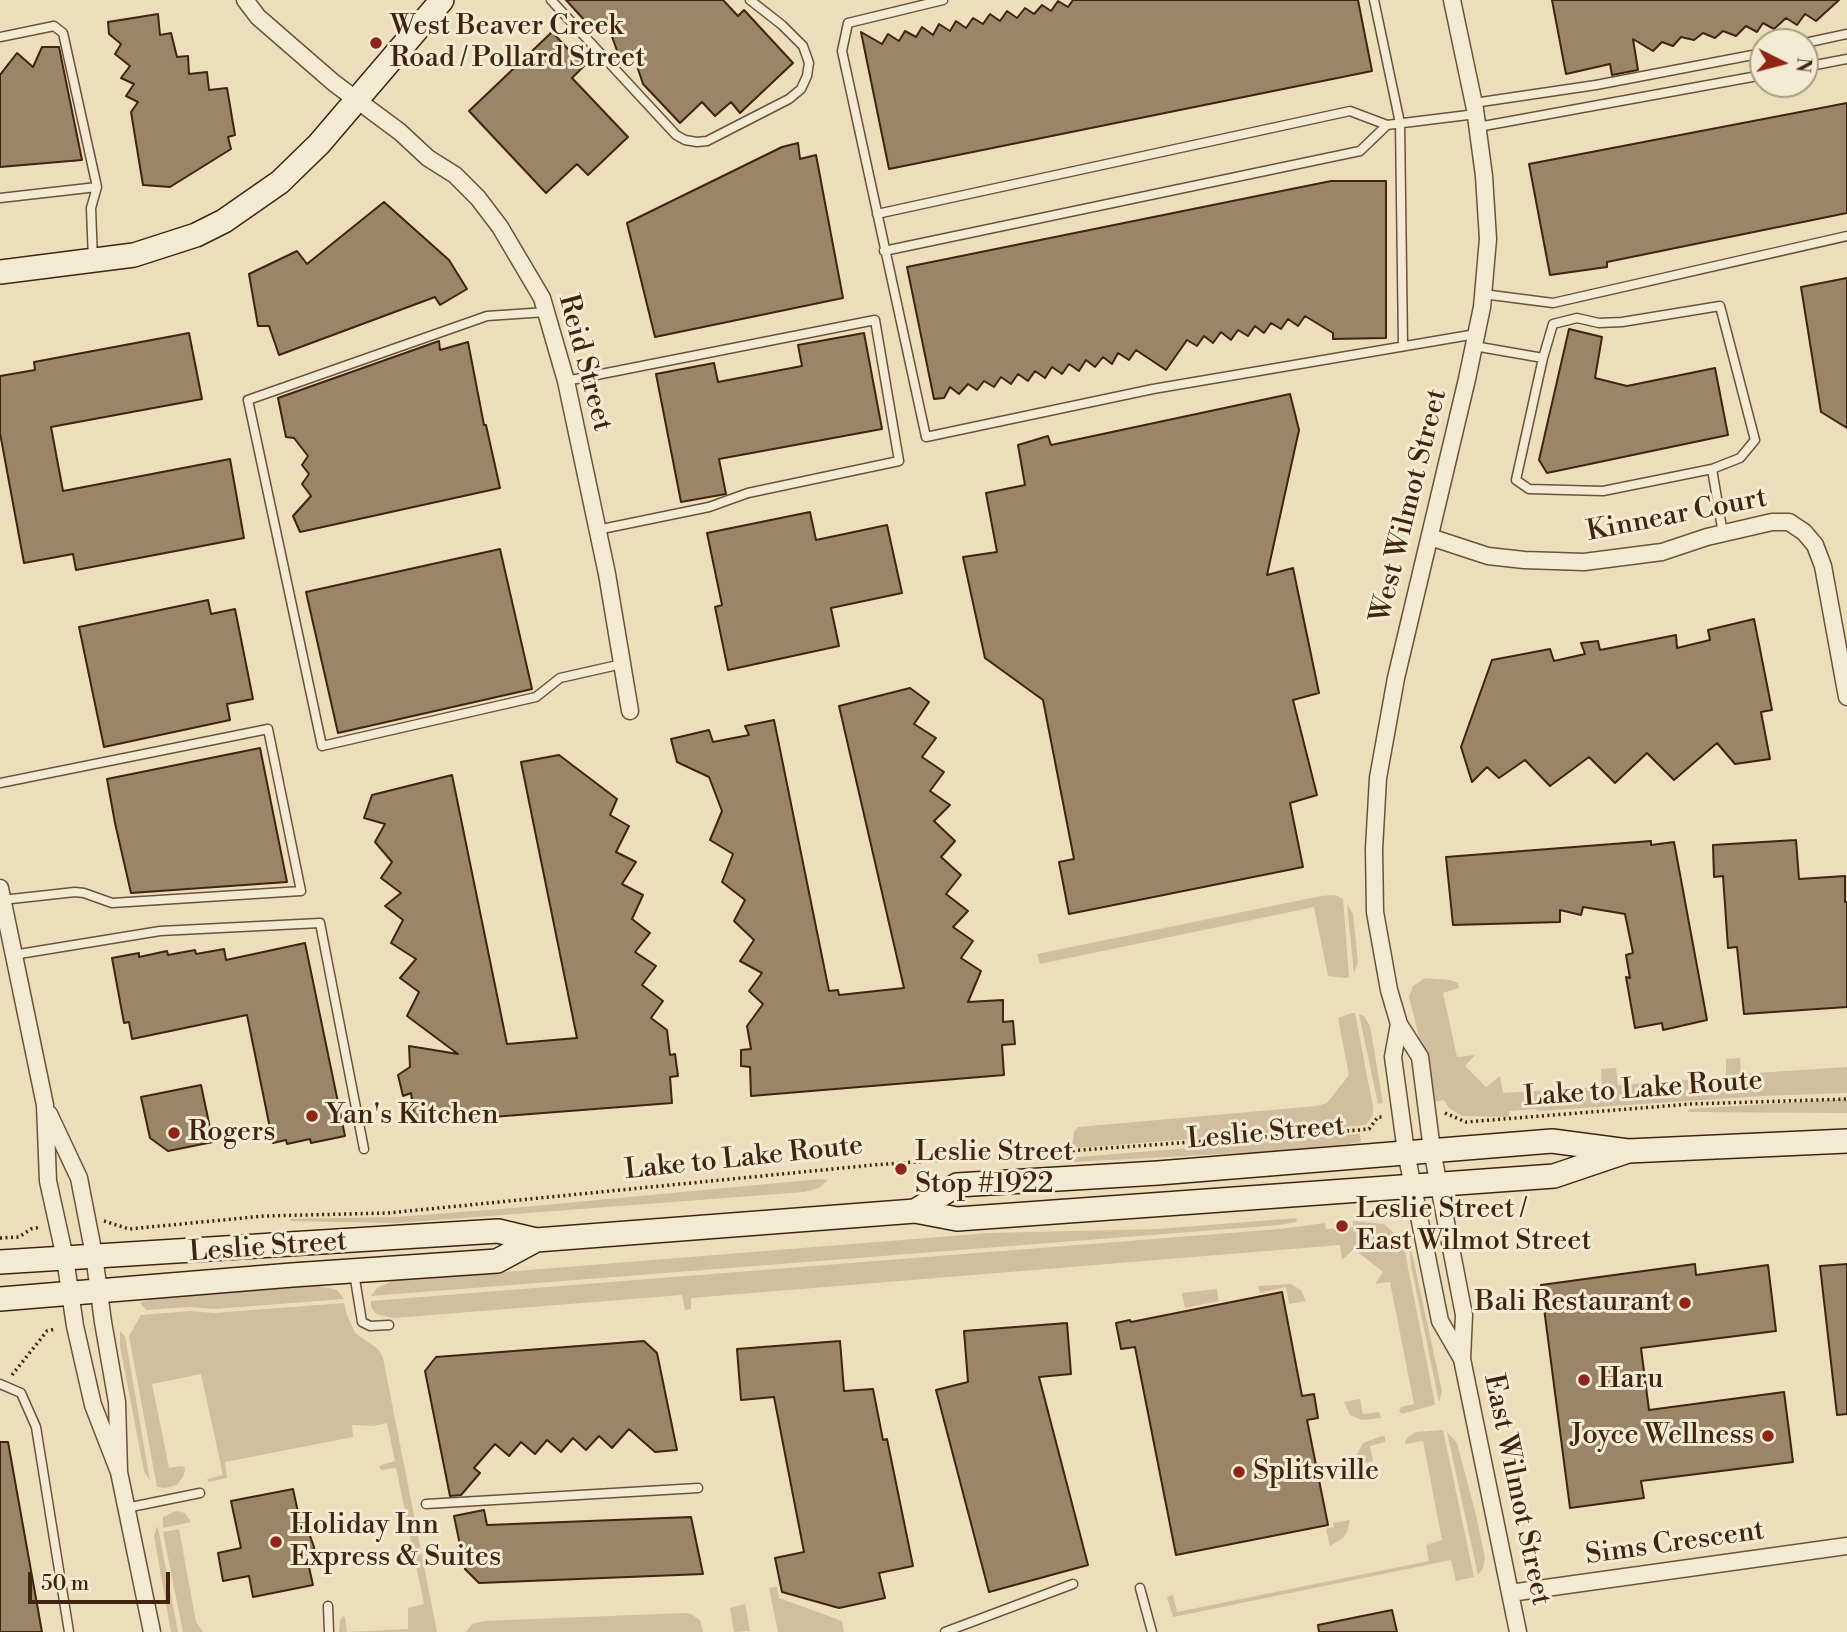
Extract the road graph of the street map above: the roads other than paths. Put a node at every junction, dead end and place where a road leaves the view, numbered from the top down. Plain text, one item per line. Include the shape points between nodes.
1 (244, 0) edge
2 (442, 0) edge
3 (551, 0) edge
4 (750, 0) edge
5 (943, 0) edge
6 (1374, 0) edge
7 (1452, 0) edge
8 (1847, 34) edge
9 (0, 37) edge
10 (1819, 41) edge
11 (1749, 56) edge
12 (1847, 59) edge
13 (1819, 64) edge
14 (1749, 77) edge
15 (356, 101) junction
16 (1476, 115) junction
17 (1400, 123) junction
18 (1387, 125) junction
19 (97, 187) junction
20 (0, 198) edge
21 (877, 214) junction
22 (1847, 236) edge
23 (884, 251) junction
24 (93, 262) junction
25 (0, 272) edge
26 (1483, 294) junction
27 (546, 312) junction
28 (1475, 340) junction
29 (1403, 346) junction
30 (1543, 358) junction
31 (566, 381) junction
32 (1712, 469) junction
33 (597, 530) junction
34 (1723, 534) junction
35 (1430, 537) junction
36 (621, 664) junction
37 (1847, 696) edge
38 (630, 711) dead end
39 (0, 783) edge
40 (1, 894) edge
41 (13, 955) junction
42 (1399, 1024) junction
43 (45, 1105) junction
44 (1845, 1139) edge
45 (364, 1150) dead end
46 (1432, 1150) junction
47 (1628, 1151) junction
48 (1406, 1152) junction
49 (1440, 1184) junction
50 (1414, 1187) junction
51 (915, 1211) junction
52 (536, 1240) junction
53 (94, 1255) junction
54 (65, 1258) junction
55 (0, 1262) edge
56 (354, 1271) junction
57 (99, 1292) junction
58 (70, 1294) junction
59 (0, 1299) edge
60 (389, 1325) dead end
61 (1462, 1359) junction
62 (2, 1385) edge
63 (119, 1472) junction
64 (698, 1488) dead end
65 (200, 1493) dead end
66 (426, 1504) dead end
67 (126, 1508) junction
68 (1847, 1546) edge
69 (1073, 1584) dead end
70 (1140, 1588) dead end
71 (1510, 1593) junction
72 (328, 1606) dead end
73 (69, 1632) edge
74 (152, 1632) edge
75 (329, 1632) edge
76 (945, 1632) edge
77 (1152, 1632) edge
78 (1518, 1632) edge

1 - 15 street, Reid Street
2 - 15 main road
3 - 4 lane via 677,135 697,142 708,141 789,99 807,76 809,63 803,47
5 - 21 lane via 848,23 842,51
6 - 17 lane
7 - 16 street, West Wilmot Street
8 - 10 lane
9 - 19 lane via 54,26 63,33
11 - 16 lane via 1596,85
12 - 13 lane
14 - 16 lane
15 - 24 main road via 280,182 224,221 166,245
15 - 27 street, Reid Street via 478,198 524,264
16 - 17 lane
16 - 26 street, West Wilmot Street via 1488,239
17 - 18 lane
17 - 29 lane
18 - 21 lane via 1350,111
18 - 23 lane via 1360,151
19 - 20 lane
19 - 24 lane via 91,208
21 - 23 lane
22 - 26 lane via 1553,303
23 - 29 lane via 926,437 1153,389
24 - 25 main road
26 - 28 street, West Wilmot Street
27 - 31 street, Reid Street
27 - 36 lane via 487,316 248,400 321,746 536,697 560,678
28 - 29 lane
28 - 30 lane
28 - 35 street, West Wilmot Street
30 - 32 lane via 1516,481 1529,489 1603,491
30 - 32 lane via 1553,324 1577,318 1622,322 1720,306 1755,440 1740,458
31 - 33 street, Reid Street
31 - 33 lane via 875,320 899,461
32 - 34 lane
33 - 36 street, Reid Street
34 - 35 street, Kinnear Court via 1662,552 1584,562 1488,556
34 - 37 street, Kinnear Court via 1789,522 1815,545
35 - 42 street, West Wilmot Street via 1378,778 1375,912
36 - 38 street, Reid Street
39 - 40 lane via 268,729 300,891 112,903 75,892
40 - 41 street
41 - 43 street
41 - 45 lane via 160,931 320,923
42 - 46 street, West Wilmot Street via 1420,1057
42 - 48 street, West Wilmot Street via 1393,1057
43 - 53 street via 79,1178
43 - 54 street via 48,1181
44 - 47 main road, Leslie Street
46 - 47 main road, Leslie Street via 1552,1141
46 - 48 main road, Leslie Street
46 - 49 street, East Wilmot Street
47 - 49 main road, Leslie Street via 1554,1176
48 - 50 street, East Wilmot Street
48 - 51 main road, Leslie Street via 957,1185
49 - 50 main road, Leslie Street
49 - 61 street, East Wilmot Street via 1464,1314
50 - 51 main road, Leslie Street via 957,1219
50 - 61 street, East Wilmot Street via 1440,1321
51 - 52 main road, Leslie Street
52 - 53 main road, Leslie Street via 498,1231
52 - 56 main road, Leslie Street via 497,1261
53 - 54 main road, Leslie Street
53 - 57 street
54 - 55 main road, Leslie Street
54 - 58 street
56 - 57 main road, Leslie Street
56 - 60 lane via 362,1322
57 - 58 main road, Leslie Street
57 - 63 street via 117,1402
58 - 59 main road, Leslie Street
58 - 63 street via 93,1405
61 - 71 street, East Wilmot Street
62 - 73 lane via 20,1393 36,1427
63 - 67 street
64 - 66 lane
65 - 67 lane
67 - 74 street
68 - 71 street, Sims Crescent
69 - 76 lane
70 - 77 lane
71 - 78 street, East Wilmot Street
72 - 75 lane

